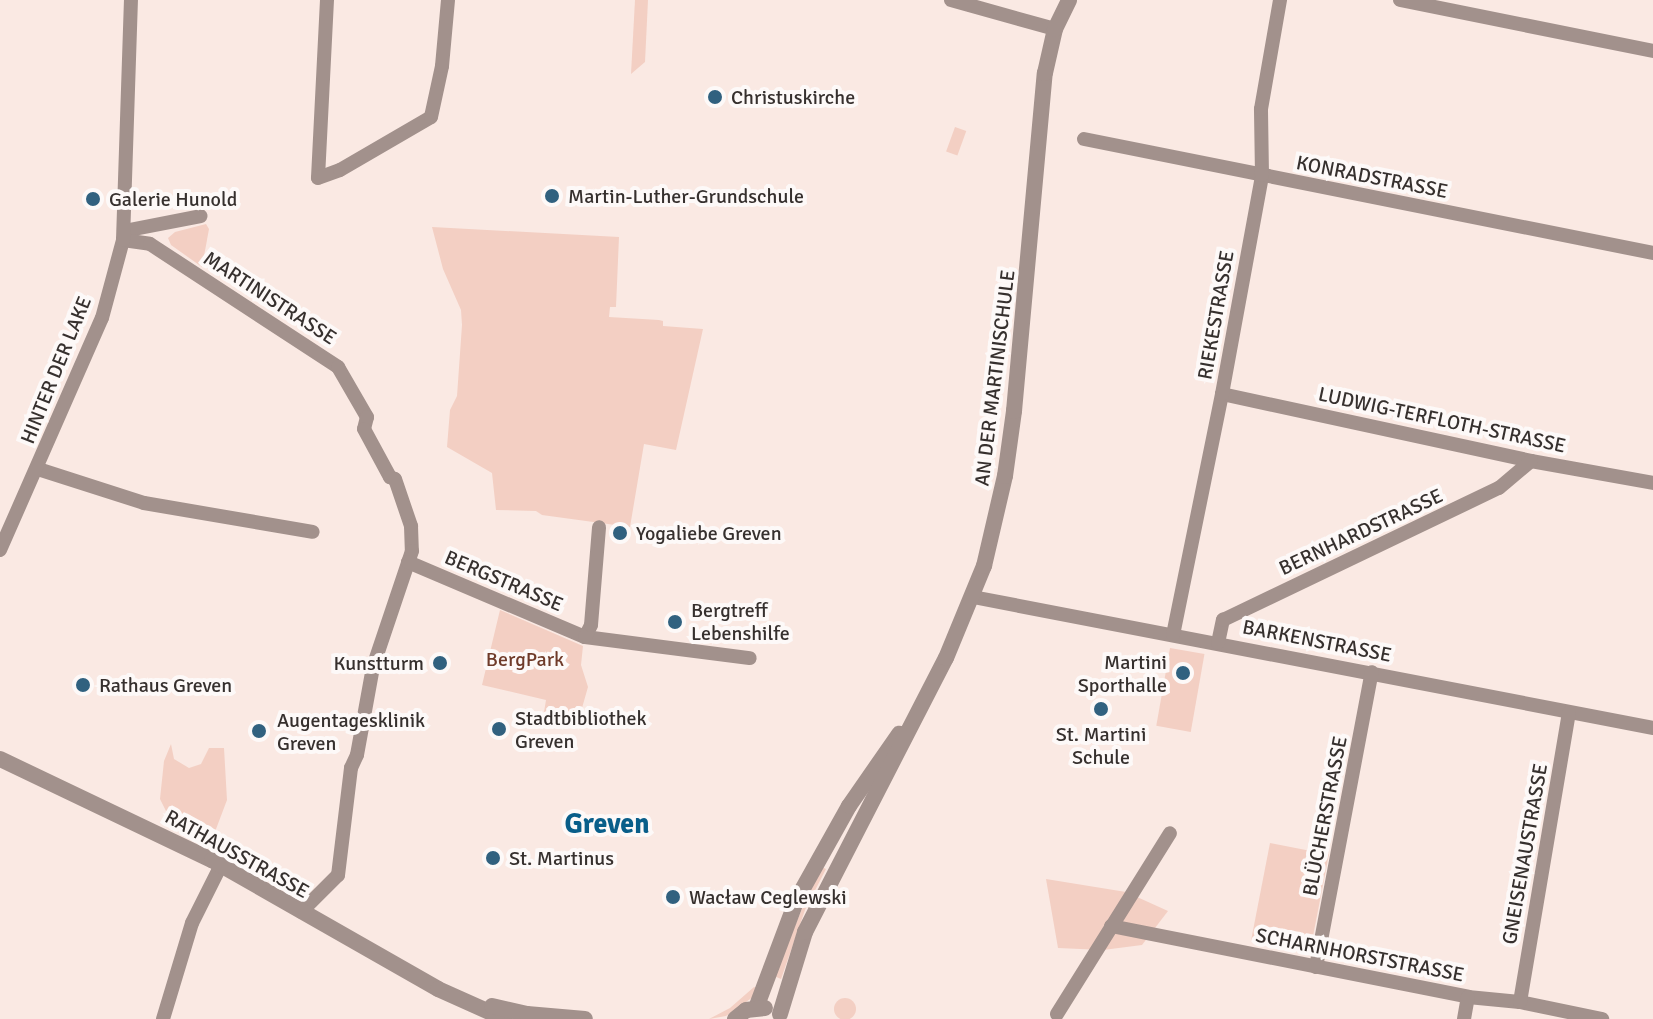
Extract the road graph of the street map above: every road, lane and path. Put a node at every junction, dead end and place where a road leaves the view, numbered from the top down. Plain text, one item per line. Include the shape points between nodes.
1 (131, 0) edge
2 (327, 0) edge
3 (448, 0) edge
4 (951, 0) edge
5 (1069, 0) edge
6 (1280, 0) edge
7 (1400, 0) edge
8 (1055, 29) junction
9 (1653, 51) edge
10 (1084, 139) dead end
11 (1262, 175) junction
12 (201, 216) dead end
13 (123, 235) junction
14 (1653, 253) edge
15 (1222, 394) junction
16 (1531, 461) junction
17 (38, 469) junction
18 (1653, 483) edge
19 (599, 527) dead end
20 (313, 532) dead end
21 (0, 550) edge
22 (408, 562) junction
23 (973, 597) junction
24 (1173, 635) junction
25 (585, 637) junction
26 (1218, 643) junction
27 (750, 658) dead end
28 (1372, 672) junction
29 (1569, 713) junction
30 (914, 716) junction
31 (1653, 728) edge
32 (0, 759) edge
33 (1170, 833) dead end
34 (221, 865) junction
35 (301, 912) junction
36 (1111, 926) junction
37 (1316, 967) junction
38 (1468, 997) junction
39 (1520, 1002) junction
40 (756, 1008) junction
41 (1057, 1014) dead end
42 (508, 1015) edge
43 (782, 1016) edge
44 (163, 1019) edge
45 (585, 1019) edge
46 (735, 1019) edge
47 (1464, 1019) edge
48 (1602, 1019) edge

1 - 13 street
2 - 3 street via 318,178 431,117
4 - 8 street
5 - 8 street, AN DER MARTINISCHULE
6 - 11 street, RIEKESTRASSE via 1261,109
7 - 9 street
8 - 23 street, AN DER MARTINISCHULE via 1045,73 1005,476
10 - 11 street, KONRADSTRASSE
11 - 14 street, KONRADSTRASSE
11 - 15 street, RIEKESTRASSE
12 - 13 street
13 - 17 street, HINTER DER LAKE via 102,318
13 - 22 street, MARTINISTRASSE via 150,244 338,367 367,417 364,429 395,479 411,526
15 - 16 street, LUDWIG-TERFLOTH-STRASSE
15 - 24 street, RIEKESTRASSE
16 - 18 street, LUDWIG-TERFLOTH-STRASSE
16 - 26 street, BERNHARDSTRASSE via 1499,488 1223,620
17 - 20 street, HINTER DER LAKE via 144,503
17 - 21 street, HINTER DER LAKE
19 - 25 street, BERGSTRASSE via 591,625
22 - 25 street, BERGSTRASSE
22 - 35 street, MARTINISTRASSE via 373,667 351,768 338,875
23 - 24 street, BARKENSTRASSE
23 - 30 street, AN DER MARTINISCHULE
24 - 26 street, BARKENSTRASSE
25 - 27 street, BERGSTRASSE
26 - 28 street, BARKENSTRASSE
28 - 29 street, BARKENSTRASSE
28 - 37 street, BLÜCHERSTRASSE
29 - 31 street, BARKENSTRASSE
29 - 39 street, GNEISENAUSTRASSE
30 - 40 street, AN DER MARTINISCHULE via 833,831 797,899
30 - 43 street, AN DER MARTINISCHULE via 805,932
32 - 34 street, RATHAUSSTRASSE
33 - 36 street
34 - 35 street, RATHAUSSTRASSE
34 - 44 street via 192,923
35 - 42 street, RATHAUSSTRASSE via 450,995
36 - 37 street, SCHARNHORSTSTRASSE
36 - 41 street
37 - 38 street, SCHARNHORSTSTRASSE
38 - 39 street, SCHARNHORSTSTRASSE
38 - 47 street
39 - 48 street, SCHARNHORSTSTRASSE
40 - 43 street
40 - 46 street
42 - 45 street, RATHAUSSTRASSE

